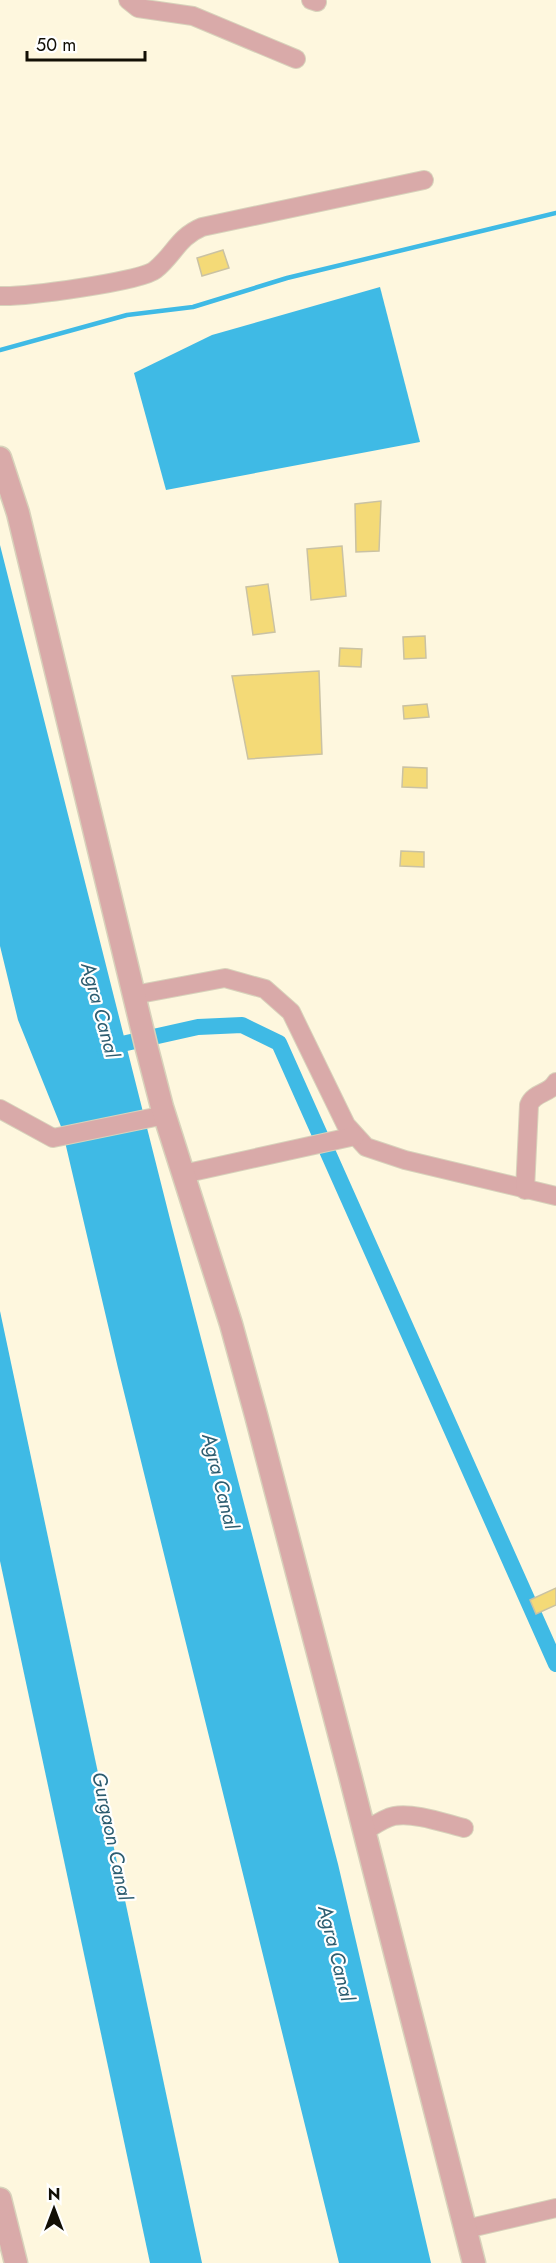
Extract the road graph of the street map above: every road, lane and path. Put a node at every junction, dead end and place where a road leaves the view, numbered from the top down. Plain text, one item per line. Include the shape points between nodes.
1 (128, 0) edge
2 (296, 59) dead end
3 (424, 180) dead end
4 (0, 296) edge
5 (0, 458) edge
6 (134, 995) junction
7 (556, 1082) edge
8 (0, 1109) edge
9 (165, 1115) junction
10 (356, 1136) junction
11 (183, 1174) junction
12 (525, 1190) junction
13 (556, 1196) edge
14 (464, 1828) dead end
15 (365, 1831) junction
16 (0, 2199) edge
17 (556, 2208) edge
18 (466, 2229) junction
19 (16, 2263) edge
20 (474, 2263) edge

1 - 2 street via 138,8 193,16
3 - 4 street via 202,227 181,240 155,270 139,278
5 - 6 street via 18,513
6 - 9 street
6 - 10 street via 225,978 265,989 291,1012 346,1125
7 - 12 street via 553,1088 534,1096 529,1105
8 - 9 street via 53,1138
9 - 11 street
10 - 11 street
10 - 12 street via 375,1151
11 - 15 street via 231,1324
12 - 13 street
14 - 15 street via 400,1815
15 - 18 street
16 - 19 street
17 - 18 street
18 - 20 street

